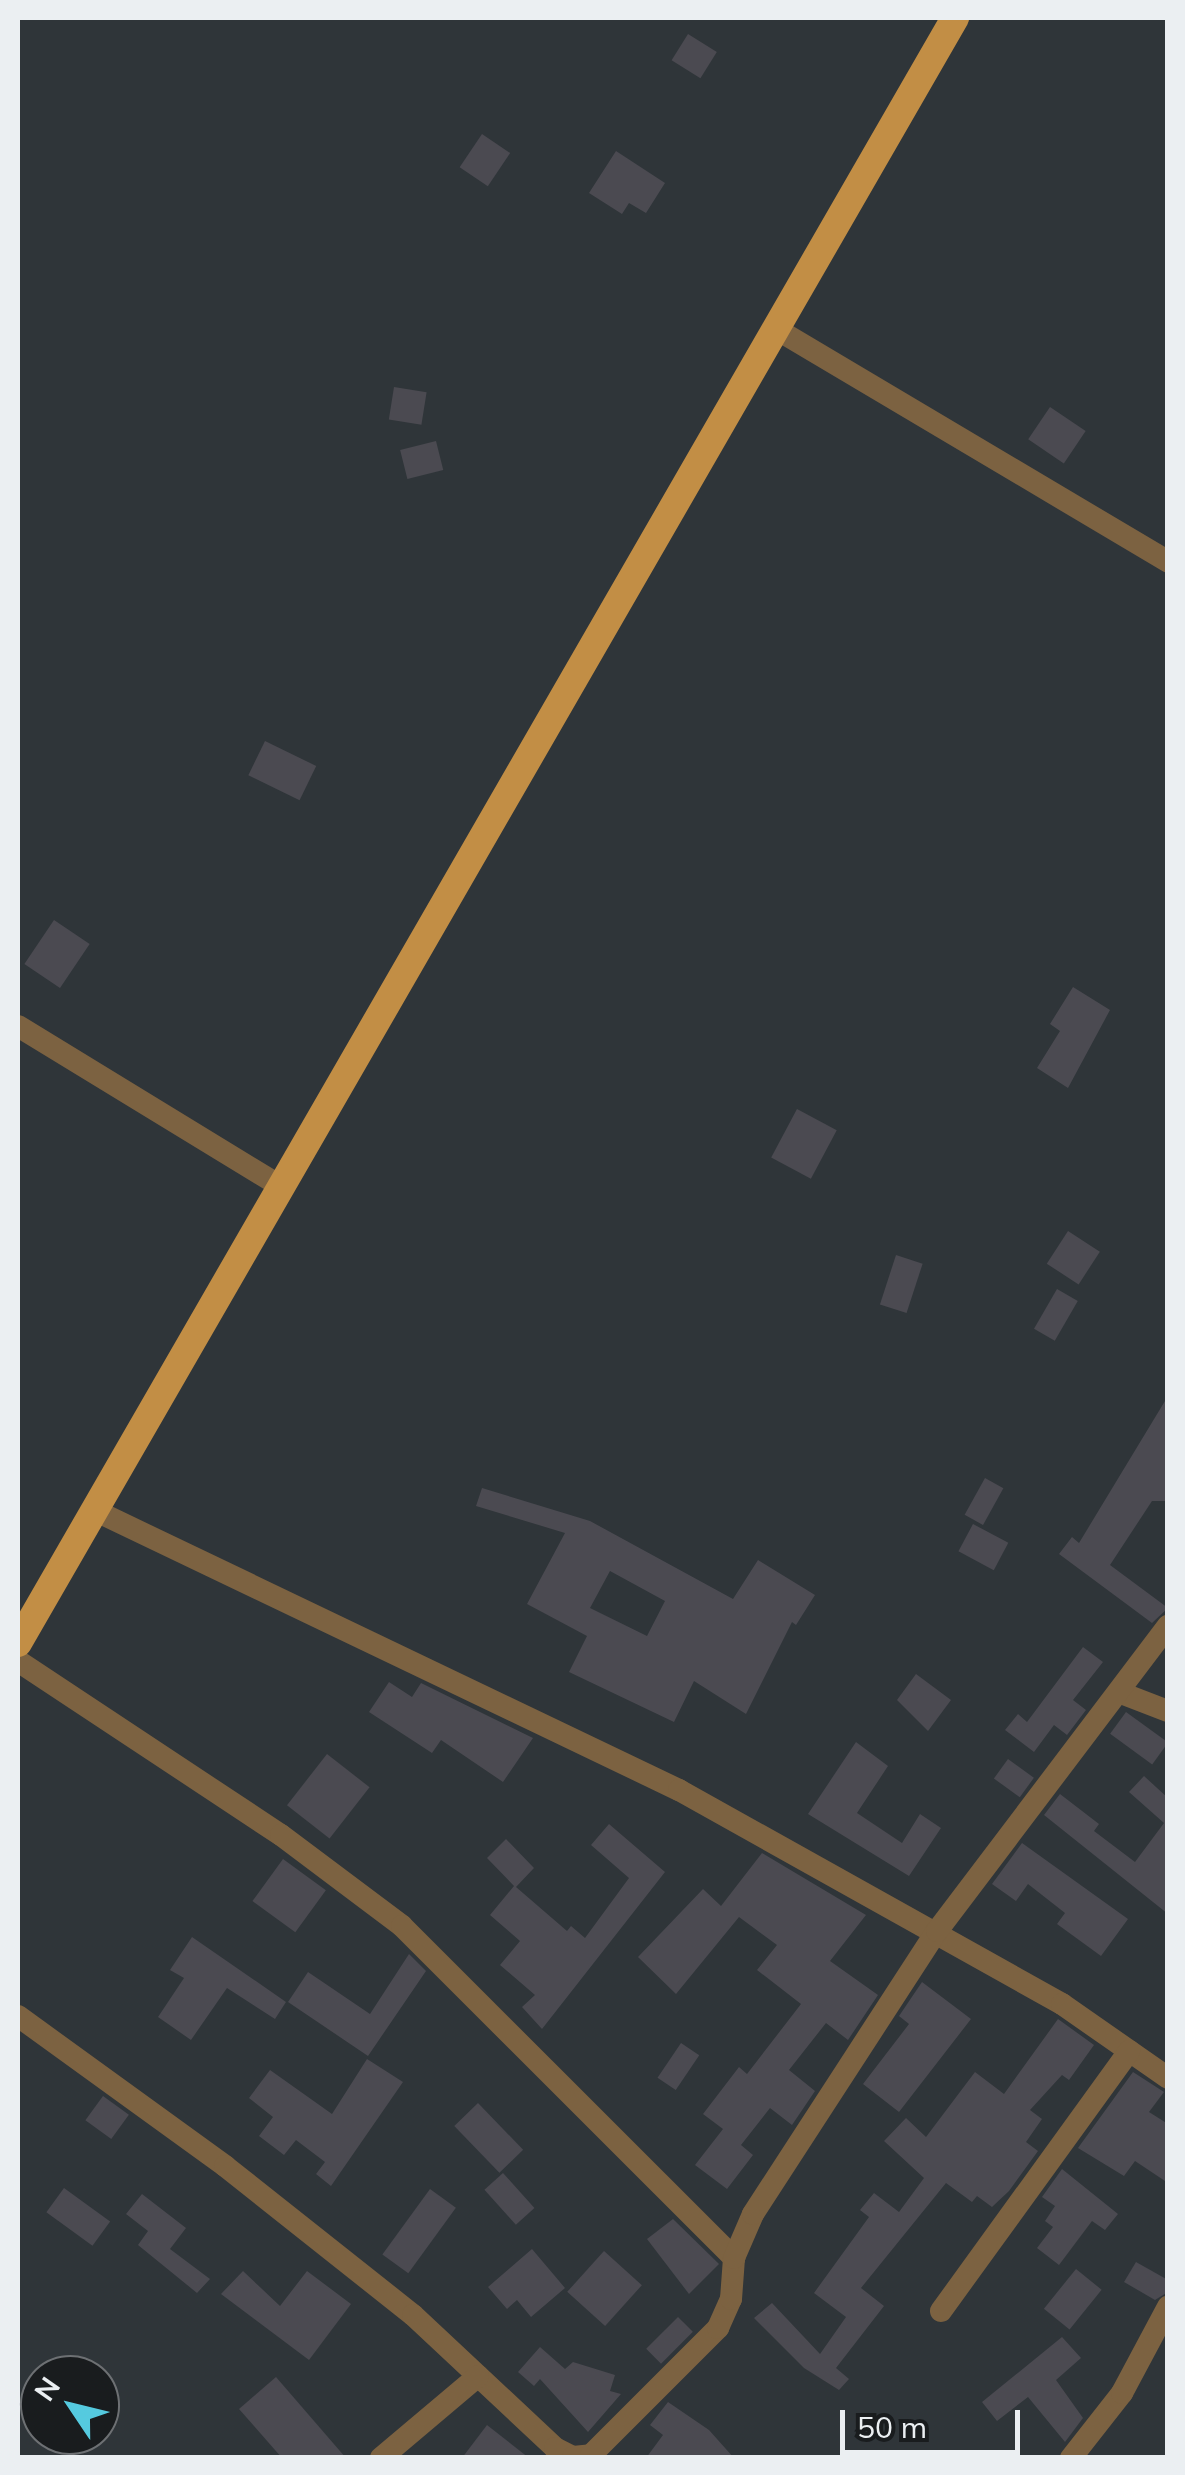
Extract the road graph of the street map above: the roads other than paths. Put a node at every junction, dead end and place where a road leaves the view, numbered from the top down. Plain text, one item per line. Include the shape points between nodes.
1 (954, 18) edge
2 (778, 330) junction
3 (1168, 562) edge
4 (18, 1026) edge
5 (280, 1186) junction
6 (94, 1510) junction
7 (1168, 1626) edge
8 (18, 1646) edge
9 (1120, 1693) junction
10 (1168, 1710) edge
11 (937, 1931) junction
12 (18, 2016) edge
13 (1130, 2051) junction
14 (1168, 2078) edge
15 (734, 2258) junction
16 (1168, 2307) edge
17 (941, 2312) dead end
18 (478, 2376) junction
19 (380, 2458) edge
20 (1071, 2458) edge

1 - 2 main road
2 - 3 street
2 - 5 main road
4 - 5 street
5 - 6 main road
6 - 8 main road
6 - 11 street via 678,1790
7 - 9 street
8 - 15 street via 402,1926
9 - 10 street
9 - 11 street
11 - 13 street
11 - 15 street via 753,2214
12 - 18 street via 225,2166 413,2315
13 - 14 street
13 - 17 street
15 - 18 street via 731,2299 705,2346 592,2455 572,2457 555,2448
16 - 20 street via 1122,2393
18 - 19 street

